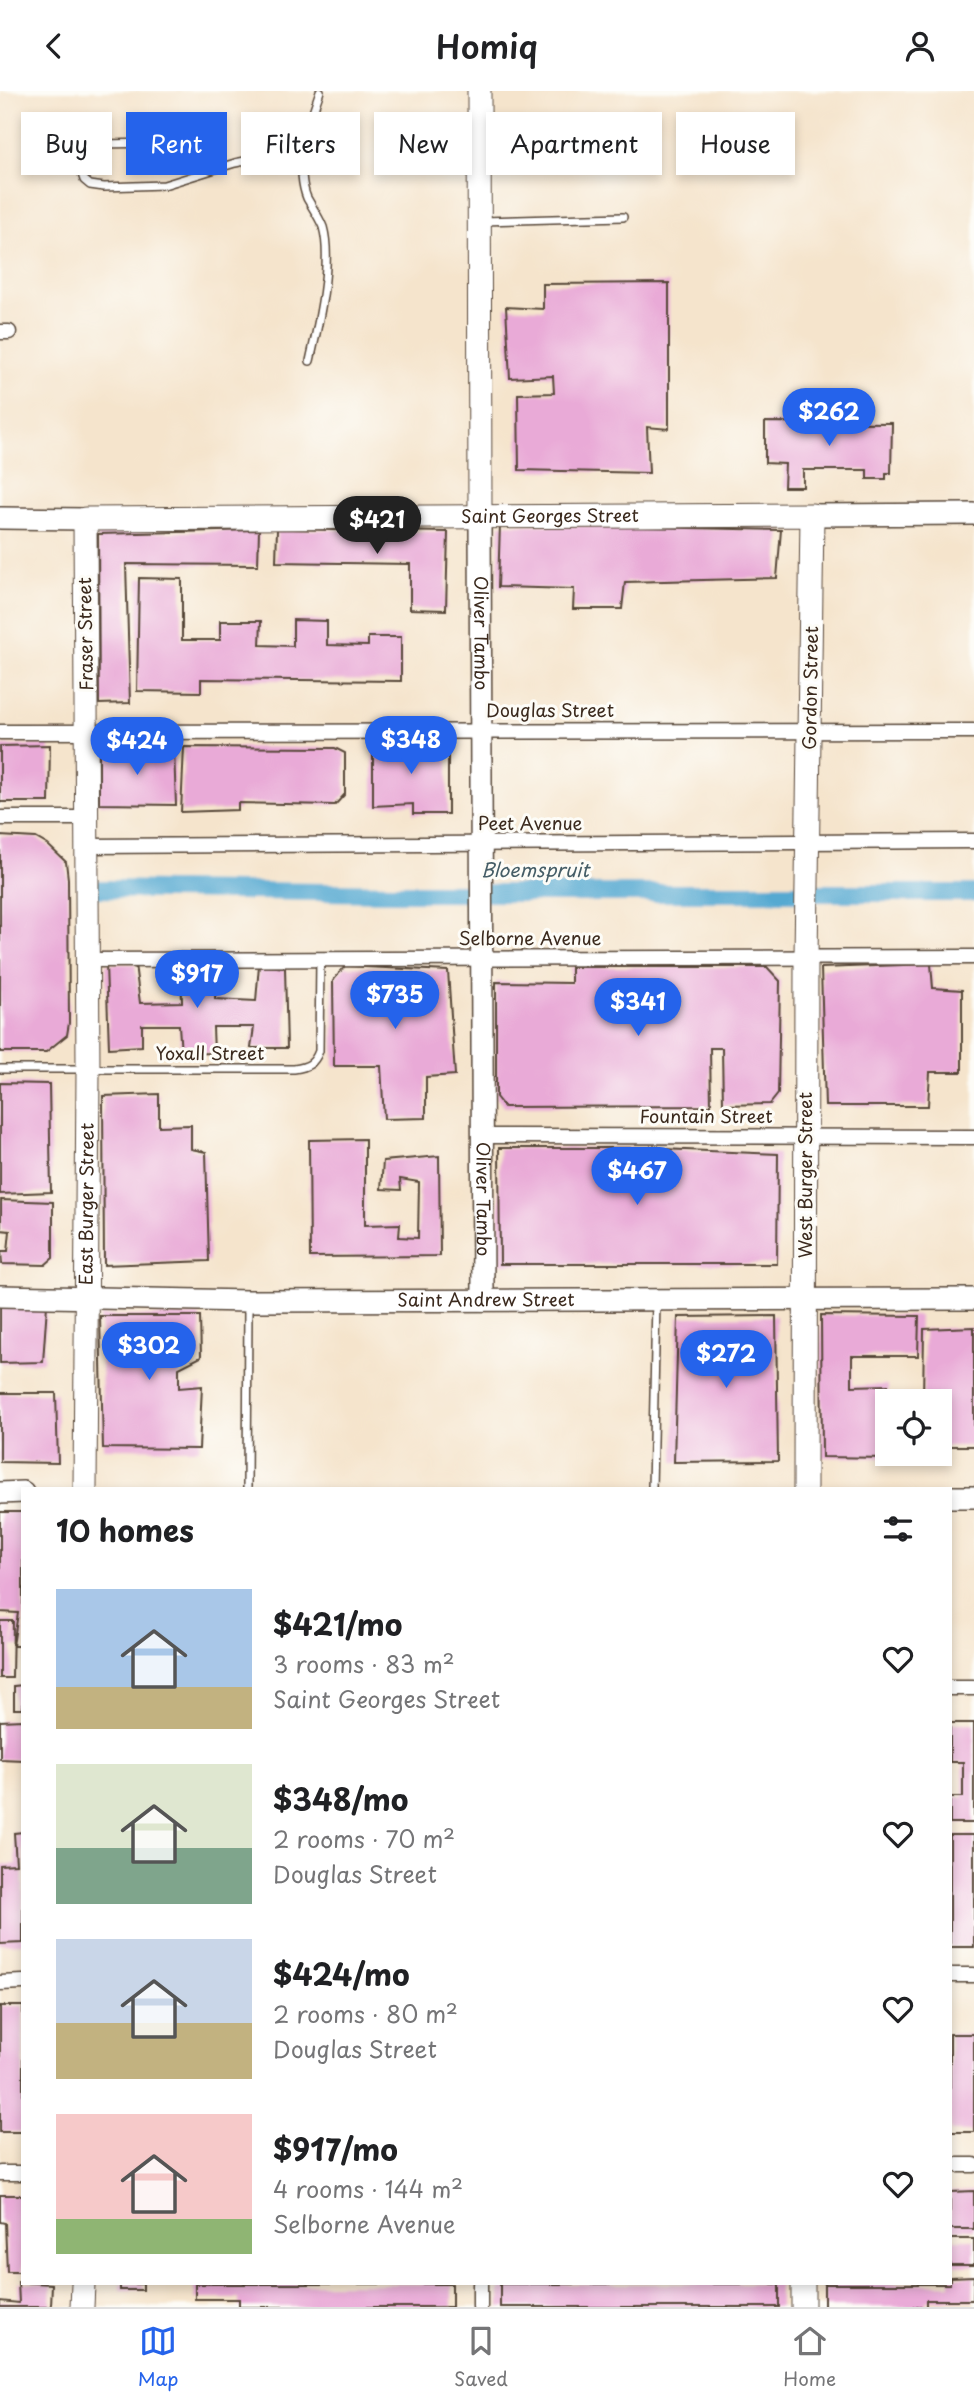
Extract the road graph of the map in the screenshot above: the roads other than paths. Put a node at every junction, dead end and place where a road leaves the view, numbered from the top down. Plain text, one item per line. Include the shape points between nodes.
1 (320, 91) edge
2 (479, 91) edge
3 (313, 112) edge
4 (126, 144) edge
5 (196, 175) edge
6 (302, 175) edge
7 (623, 217) dead end
8 (480, 221) junction
9 (310, 361) dead end
10 (974, 514) edge
11 (812, 515) junction
12 (480, 517) junction
13 (0, 518) edge
14 (85, 519) junction
15 (481, 730) junction
16 (810, 730) junction
17 (0, 731) edge
18 (88, 731) junction
19 (974, 731) edge
20 (0, 818) edge
21 (86, 818) junction
22 (974, 841) edge
23 (85, 846) junction
24 (481, 852) junction
25 (809, 852) junction
26 (807, 947) junction
27 (974, 957) edge
28 (480, 958) junction
29 (320, 959) junction
30 (87, 960) junction
31 (0, 1069) edge
32 (88, 1071) junction
33 (481, 1136) junction
34 (805, 1136) junction
35 (974, 1137) edge
36 (0, 1296) edge
37 (85, 1297) junction
38 (806, 1298) junction
39 (656, 1299) junction
40 (974, 1299) edge
41 (483, 1300) junction
42 (248, 1301) junction
43 (85, 1487) edge
44 (247, 1487) edge
45 (652, 1487) edge
46 (805, 1487) edge
47 (21, 1492) edge
48 (0, 1493) edge
49 (952, 1497) edge
50 (974, 1497) edge
51 (952, 1688) edge
52 (974, 1688) edge
53 (952, 1975) edge
54 (974, 1975) edge
55 (21, 1982) edge
56 (0, 1983) edge
57 (952, 2165) edge
58 (974, 2165) edge
59 (21, 2172) edge
60 (0, 2173) edge
61 (83, 2285) edge
62 (480, 2285) edge
63 (803, 2285) edge
64 (82, 2307) edge
65 (480, 2307) edge
66 (803, 2307) edge

1 - 3 lane
2 - 8 main road, Oliver Tambo
4 - 5 lane via 91,147 84,180 104,187 164,185
6 - 9 lane via 306,196 323,227 325,248 323,305
7 - 8 lane
8 - 12 main road, Oliver Tambo
10 - 11 street, Saint Georges Street
11 - 12 main road, Saint Georges Street
11 - 16 main road, Gordon Street
12 - 14 main road, Saint Georges Street
12 - 15 street, Oliver Tambo
13 - 14 street, Saint Georges Street
14 - 18 main road, Fraser Street
15 - 16 street, Douglas Street
15 - 18 street, Douglas Street
15 - 24 street, Oliver Tambo
16 - 19 street, Douglas Street
16 - 25 main road, Gordon Street
17 - 18 street, Douglas Street
18 - 21 main road, Fraser Street
20 - 21 street
21 - 23 main road, Fraser Street
22 - 25 street, Peet Avenue
23 - 24 street, Peet Avenue
23 - 30 main road, Fraser Street
24 - 25 street, Peet Avenue
24 - 28 street, Oliver Tambo
25 - 26 main road, West Burger Street
26 - 27 street, Selborne Avenue
26 - 28 street, Selborne Avenue
26 - 34 main road, West Burger Street
28 - 29 street, Selborne Avenue
28 - 33 street, Oliver Tambo
29 - 30 street, Selborne Avenue
29 - 32 lane, Yoxall Street via 319,1051 307,1067
30 - 32 main road, East Burger Street
31 - 32 lane, Yoxall Street
32 - 37 main road, East Burger Street
33 - 34 street, Fountain Street
33 - 41 street, Oliver Tambo
34 - 35 street, Fountain Street
34 - 38 main road, West Burger Street
36 - 37 street, Saint Andrew Street
37 - 42 street, Saint Andrew Street
37 - 43 main road, East Burger Street
38 - 39 street, Saint Andrew Street
38 - 40 street, Saint Andrew Street
38 - 46 main road, West Burger Street
39 - 41 street, Saint Andrew Street
39 - 45 lane
41 - 42 street, Saint Andrew Street
42 - 44 lane
47 - 48 street
49 - 50 street
51 - 52 street
53 - 54 street
55 - 56 street
57 - 58 street
59 - 60 street
61 - 64 main road
62 - 65 street
63 - 66 main road

